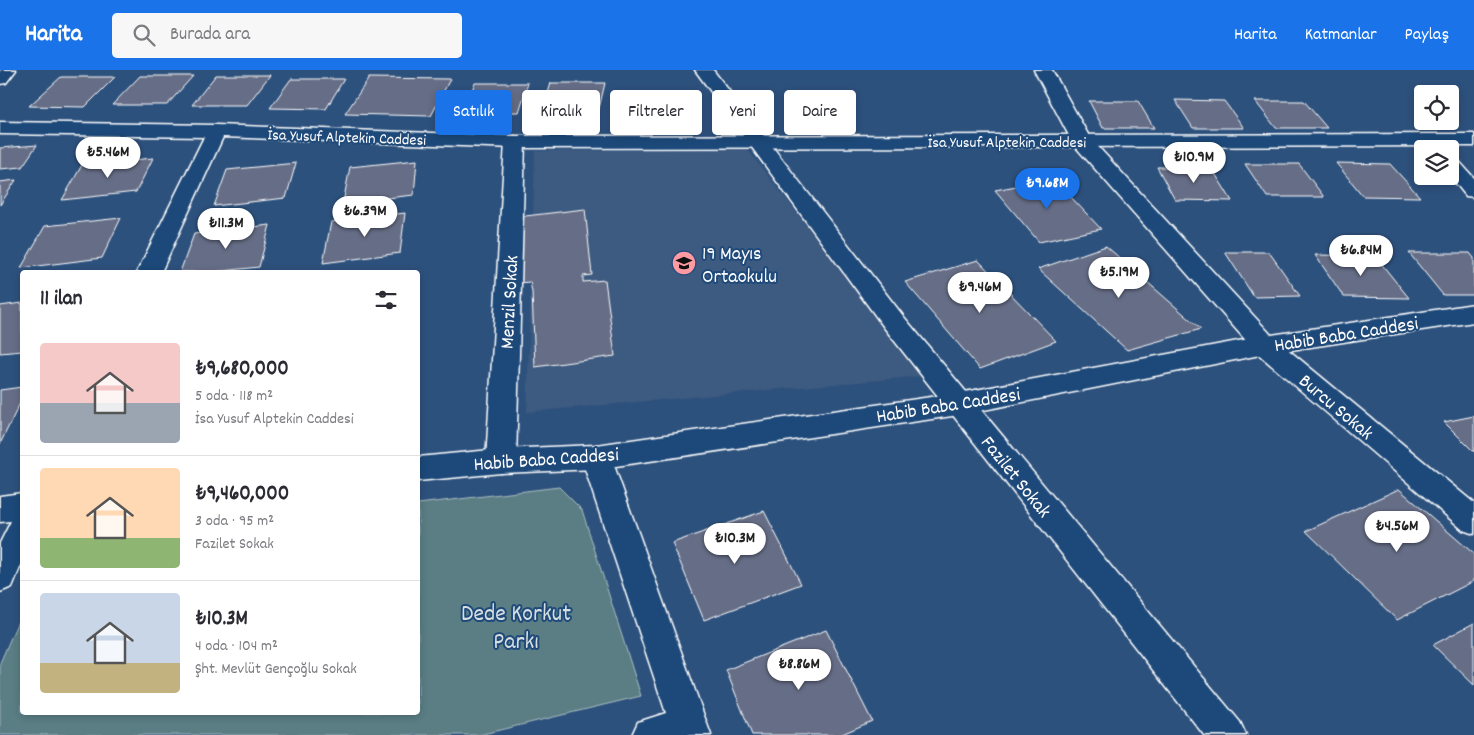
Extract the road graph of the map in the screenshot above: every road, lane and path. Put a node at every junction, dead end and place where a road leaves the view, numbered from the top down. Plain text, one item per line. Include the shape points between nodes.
1 (7, 70) edge
2 (704, 70) edge
3 (1044, 70) edge
4 (0, 79) edge
5 (0, 128) edge
6 (216, 131) junction
7 (1474, 140) edge
8 (1081, 141) junction
9 (515, 142) junction
10 (755, 142) junction
11 (1459, 142) edge
12 (1414, 144) edge
13 (1459, 173) edge
14 (1474, 190) edge
15 (150, 270) edge
16 (1474, 313) edge
17 (1264, 345) junction
18 (960, 404) junction
19 (596, 457) junction
20 (501, 461) junction
21 (420, 469) edge
22 (20, 506) edge
23 (0, 509) edge
24 (1474, 521) edge
25 (20, 534) edge
26 (0, 577) edge
27 (691, 730) edge
28 (651, 735) edge
29 (1227, 735) edge

1 - 4 street
2 - 10 street, Fazilet Sokak
3 - 8 street, Burcu Sokak
5 - 6 street, İsa Yusuf Alptekin Caddesi
6 - 9 street, İsa Yusuf Alptekin Caddesi
6 - 15 street
7 - 11 street, İsa Yusuf Alptekin Caddesi
8 - 10 street, İsa Yusuf Alptekin Caddesi
8 - 12 street, İsa Yusuf Alptekin Caddesi
8 - 17 street, Burcu Sokak
9 - 10 street, İsa Yusuf Alptekin Caddesi
9 - 20 street, Menzil Sokak
10 - 18 street, Fazilet Sokak
13 - 14 street
16 - 17 street, Habib Baba Caddesi
17 - 18 street, Habib Baba Caddesi
17 - 24 street, Burcu Sokak
18 - 19 street, Habib Baba Caddesi
18 - 29 street, Fazilet Sokak
19 - 20 street, Habib Baba Caddesi
19 - 27 street
20 - 21 street, Habib Baba Caddesi
22 - 23 street
25 - 26 street
27 - 28 street

